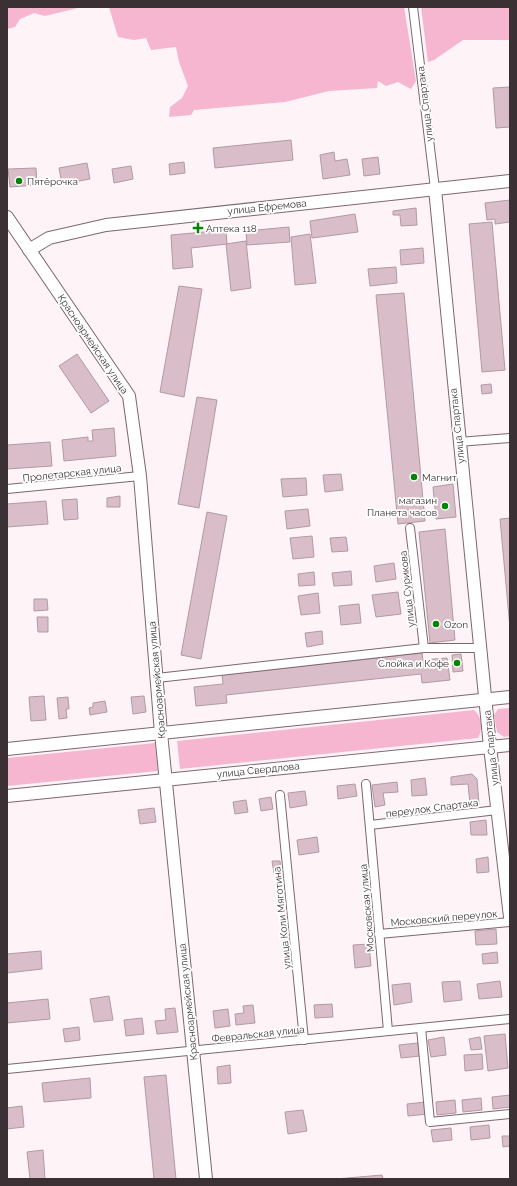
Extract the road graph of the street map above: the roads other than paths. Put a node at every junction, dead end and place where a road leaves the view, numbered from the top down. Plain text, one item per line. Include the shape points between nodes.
1 (413, 7) edge
2 (510, 181) edge
3 (435, 189) junction
4 (7, 217) edge
5 (29, 250) junction
6 (510, 438) edge
7 (458, 442) junction
8 (140, 476) junction
9 (7, 489) edge
10 (410, 528) dead end
11 (424, 648) junction
12 (480, 648) junction
13 (157, 678) junction
14 (510, 697) edge
15 (486, 700) junction
16 (162, 733) junction
17 (510, 745) edge
18 (490, 747) junction
19 (7, 749) edge
20 (166, 780) junction
21 (366, 784) dead end
22 (280, 795) dead end
23 (7, 796) edge
24 (498, 810) junction
25 (370, 825) junction
26 (510, 917) edge
27 (510, 922) edge
28 (379, 934) junction
29 (510, 1019) edge
30 (421, 1028) junction
31 (388, 1031) junction
32 (304, 1040) junction
33 (193, 1051) junction
34 (7, 1069) edge
35 (510, 1114) edge
36 (206, 1179) edge

1 - 3 street, улица Спартака
2 - 3 street, улица Ефремова
3 - 5 street, улица Ефремова via 106,225 49,238
3 - 7 street, улица Спартака
4 - 5 street, Красноармейская улица
5 - 8 street, Красноармейская улица via 129,396
6 - 7 street
7 - 12 street, улица Спартака
8 - 9 street, Пролетарская улица
8 - 13 street, Красноармейская улица
10 - 11 street, улица Сурикова
11 - 12 street
11 - 13 street
12 - 15 street, улица Спартака
13 - 16 street, Красноармейская улица
14 - 15 street
15 - 16 street
15 - 18 street, улица Спартака
16 - 19 street
16 - 20 street, Красноармейская улица
17 - 18 street, улица Свердлова
18 - 20 street, улица Свердлова
18 - 24 street, улица Спартака
20 - 23 street, улица Свердлова
20 - 33 street, Красноармейская улица
21 - 25 street, Московская улица
22 - 32 street, улица Коли Мяготина
24 - 25 street, переулок Спартака
24 - 26 street, улица Спартака
25 - 28 street, Московская улица
27 - 28 street, Московский переулок
28 - 31 street, Московская улица
29 - 30 street, Февральская улица
30 - 31 street, Февральская улица
30 - 35 street via 430,1122
31 - 32 street, Февральская улица
32 - 33 street, Февральская улица
33 - 34 street, Февральская улица
33 - 36 street, Красноармейская улица

